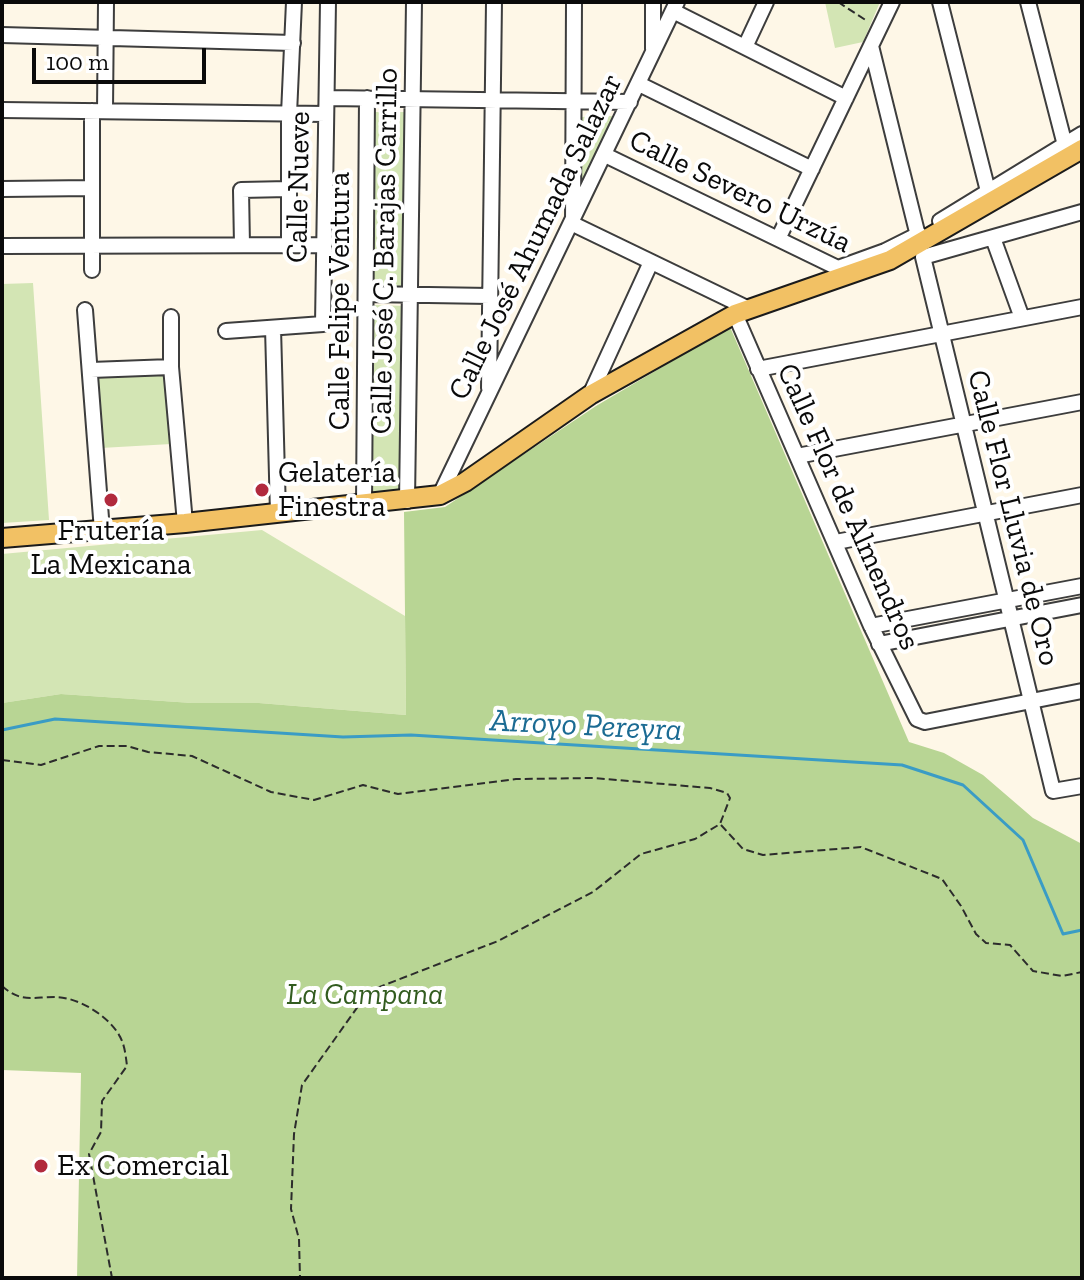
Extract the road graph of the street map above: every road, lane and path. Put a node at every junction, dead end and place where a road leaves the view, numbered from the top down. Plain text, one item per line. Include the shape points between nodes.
1 (106, 2) edge
2 (294, 2) edge
3 (328, 2) edge
4 (414, 2) edge
5 (494, 2) edge
6 (574, 2) edge
7 (653, 2) edge
8 (766, 2) edge
9 (838, 2) edge
10 (892, 2) edge
11 (940, 2) edge
12 (1028, 2) edge
13 (675, 7) edge
14 (879, 29) junction
15 (2, 35) edge
16 (106, 36) junction
17 (293, 43) junction
18 (871, 46) junction
19 (745, 47) junction
20 (653, 54) junction
21 (639, 84) junction
22 (327, 98) junction
23 (367, 98) junction
24 (846, 98) junction
25 (413, 99) junction
26 (493, 100) junction
27 (574, 101) junction
28 (630, 102) junction
29 (2, 110) edge
30 (99, 111) junction
31 (289, 114) junction
32 (326, 114) junction
33 (1082, 134) edge
34 (1072, 150) edge
35 (605, 155) junction
36 (812, 169) junction
37 (91, 188) junction
38 (2, 189) edge
39 (288, 189) junction
40 (990, 197) junction
41 (1082, 212) edge
42 (573, 224) junction
43 (993, 238) junction
44 (778, 239) junction
45 (242, 245) junction
46 (289, 245) junction
47 (324, 245) junction
48 (2, 246) edge
49 (921, 246) junction
50 (92, 247) junction
51 (651, 262) junction
52 (92, 270) dead end
53 (846, 272) junction
54 (366, 294) junction
55 (410, 296) junction
56 (490, 296) junction
57 (1082, 307) edge
58 (85, 310) dead end
59 (741, 311) junction
60 (171, 317) dead end
61 (1022, 318) junction
62 (273, 328) junction
63 (226, 331) dead end
64 (942, 334) junction
65 (171, 367) junction
66 (758, 369) junction
67 (91, 370) junction
68 (489, 392) junction
69 (590, 395) junction
70 (1082, 402) edge
71 (964, 424) junction
72 (797, 456) junction
73 (440, 495) junction
74 (1082, 495) edge
75 (407, 501) junction
76 (364, 504) junction
77 (278, 513) junction
78 (985, 514) junction
79 (185, 523) junction
80 (102, 531) junction
81 (2, 538) edge
82 (836, 542) junction
83 (1082, 586) edge
84 (1006, 601) junction
85 (1082, 605) edge
86 (1011, 618) junction
87 (871, 626) junction
88 (879, 644) junction
89 (1082, 691) edge
90 (1031, 701) junction
91 (2, 760) edge
92 (1082, 786) edge
93 (720, 824) junction
94 (1082, 972) edge
95 (2, 986) edge
96 (112, 1278) edge
97 (300, 1278) edge

1 - 16 street
2 - 17 street
3 - 22 street, Calle Nueve
4 - 25 street, Calle José C. Barajas Carrillo
5 - 26 street
6 - 27 street
7 - 20 street
8 - 19 street
9 - 14 path
10 - 14 street
11 - 40 street
12 - 34 street
13 - 19 street
13 - 20 street, Calle José Ahumada Salazar
14 - 18 street
15 - 16 street
16 - 17 street
16 - 30 street
17 - 31 street
18 - 24 street
18 - 49 street, Calle Flor Lluvia de Oro
19 - 24 street
20 - 21 street, Calle José Ahumada Salazar
21 - 28 street, Calle José Ahumada Salazar
21 - 36 street
22 - 23 street
22 - 32 street, Calle Nueve
23 - 25 street
23 - 54 street, Calle Felipe Ventura
24 - 36 street
25 - 26 street
25 - 55 street, Calle José C. Barajas Carrillo
26 - 27 street
26 - 56 street
27 - 28 street
27 - 42 street
28 - 35 street, Calle José Ahumada Salazar
29 - 30 street
30 - 31 street
30 - 37 street
31 - 32 street
31 - 39 street
32 - 47 street, Calle Nueve
33 - 34 street
34 - 40 main road
35 - 42 street, Calle José Ahumada Salazar
35 - 44 street, Calle Severo Urzúa
36 - 44 street
37 - 38 street
37 - 50 street
39 - 45 street via 241,190
39 - 46 street
40 - 49 main road
41 - 43 street
42 - 51 street
42 - 68 street, Calle José Ahumada Salazar
43 - 49 street
43 - 61 street
44 - 53 street, Calle Severo Urzúa
45 - 46 street
45 - 50 street
46 - 47 street
47 - 62 street, Calle Nueve via 323,324
48 - 50 street
49 - 53 main road
49 - 64 street, Calle Flor Lluvia de Oro
50 - 52 street
51 - 59 street
51 - 69 street
53 - 59 main road
54 - 55 street
54 - 76 street, Calle Felipe Ventura
55 - 56 street
55 - 75 street, Calle José C. Barajas Carrillo
56 - 68 street
57 - 61 street
58 - 67 street
59 - 66 street, Calle Flor de Almendros
59 - 69 main road
60 - 65 street
61 - 64 street
62 - 63 street
62 - 77 street
64 - 66 street
64 - 71 street, Calle Flor Lluvia de Oro
65 - 67 street
65 - 79 street
66 - 72 street, Calle Flor de Almendros
67 - 80 street
68 - 73 street, Calle José Ahumada Salazar
69 - 73 main road
70 - 71 street
71 - 72 street
71 - 78 street, Calle Flor Lluvia de Oro
72 - 82 street, Calle Flor de Almendros
73 - 75 main road
74 - 78 street
75 - 76 main road
76 - 77 main road
77 - 79 main road
78 - 82 street
78 - 84 street, Calle Flor Lluvia de Oro
79 - 80 main road
80 - 81 main road
82 - 87 street, Calle Flor de Almendros
83 - 84 street
84 - 86 street, Calle Flor Lluvia de Oro
84 - 87 street
85 - 86 street
86 - 88 street
86 - 90 street, Calle Flor Lluvia de Oro
87 - 88 street, Calle Flor de Almendros
88 - 90 street, Calle Flor de Almendros via 917,719 925,722
89 - 90 street
90 - 92 street, Calle Flor Lluvia de Oro via 1053,791
91 - 93 path via 41,765 99,746 127,746 192,756 271,792 314,800 363,785 398,794 516,779 594,778 695,787 727,793 730,806
93 - 94 path via 743,849 763,855 861,847 942,879 986,943 1010,945 1033,971 1062,976
93 - 97 path via 695,839 641,854 593,892 498,941 369,991 302,1085 291,1209 299,1239
95 - 96 path via 24,999 60,997 87,1006 121,1038 127,1066 102,1101 101,1132 89,1154

